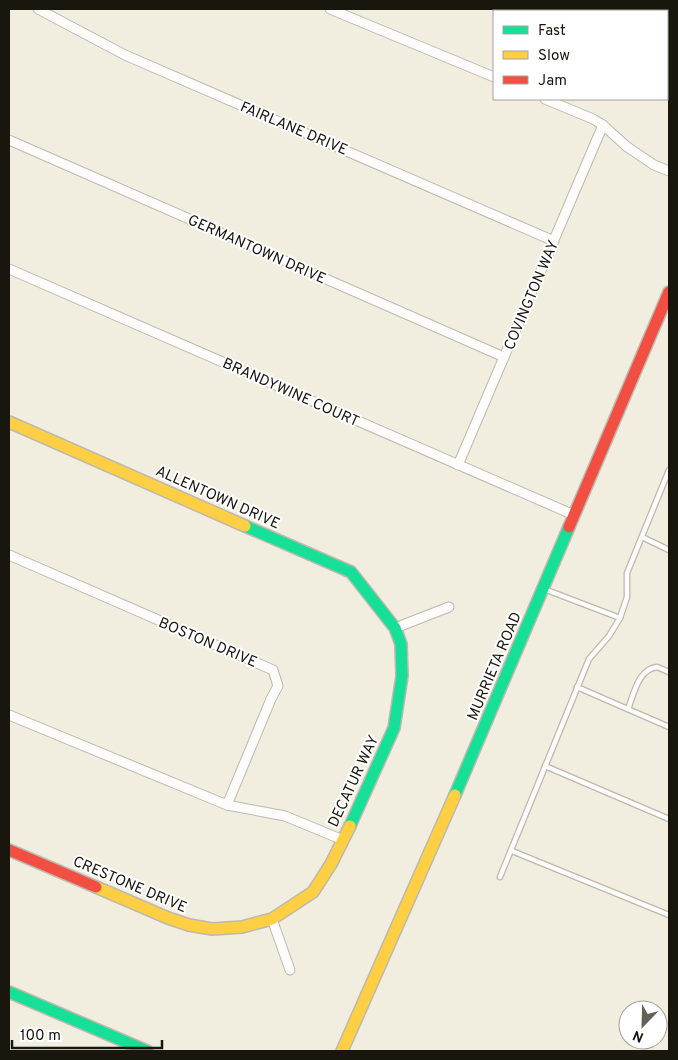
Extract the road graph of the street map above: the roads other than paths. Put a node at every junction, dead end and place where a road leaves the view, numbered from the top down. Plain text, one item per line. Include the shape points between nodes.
1 (38, 9) edge
2 (330, 9) edge
3 (493, 77) edge
4 (547, 100) edge
5 (603, 125) junction
6 (9, 140) edge
7 (669, 171) edge
8 (554, 241) junction
9 (9, 269) edge
10 (669, 292) edge
11 (667, 304) edge
12 (504, 357) junction
13 (9, 422) edge
14 (458, 465) junction
15 (669, 470) edge
16 (574, 515) junction
17 (642, 537) junction
18 (669, 550) edge
19 (9, 555) edge
20 (543, 589) junction
21 (449, 607) dead end
22 (620, 618) junction
23 (395, 628) junction
24 (669, 672) edge
25 (577, 687) junction
26 (628, 709) junction
27 (9, 715) edge
28 (669, 727) edge
29 (545, 766) junction
30 (227, 805) junction
31 (669, 819) edge
32 (343, 840) junction
33 (9, 850) edge
34 (512, 851) junction
35 (500, 877) dead end
36 (669, 916) edge
37 (272, 918) junction
38 (290, 970) dead end
39 (9, 992) edge
40 (147, 1051) edge
41 (342, 1051) edge

1 - 8 street, FAIRLANE DRIVE via 125,55
2 - 3 street
4 - 5 street
5 - 7 street via 626,146
5 - 8 street, COVINGTON WAY
6 - 12 street, GERMANTOWN DRIVE
8 - 12 street, COVINGTON WAY
9 - 14 street, BRANDYWINE COURT
10 - 11 street, MURRIETA ROAD
11 - 16 street, MURRIETA ROAD
12 - 14 street, COVINGTON WAY
13 - 23 street, ALLENTOWN DRIVE via 351,572
14 - 16 street, BRANDYWINE COURT
15 - 17 lane
16 - 20 street, MURRIETA ROAD
17 - 18 lane
17 - 22 lane via 627,573 626,596
19 - 30 street, BOSTON DRIVE via 273,670 278,686
20 - 22 lane
20 - 41 street, MURRIETA ROAD
21 - 23 street
22 - 25 lane via 589,659
23 - 32 street, DECATUR WAY via 400,644 402,676 394,728
24 - 26 lane via 657,667 644,672
25 - 26 lane
25 - 29 lane
26 - 28 lane
27 - 30 street
29 - 31 lane
29 - 34 lane
30 - 32 street via 285,816
32 - 37 street, DECATUR WAY via 312,892
33 - 37 street, CRESTONE DRIVE via 189,925 227,929
34 - 35 lane
34 - 36 lane
37 - 38 street
39 - 40 street

